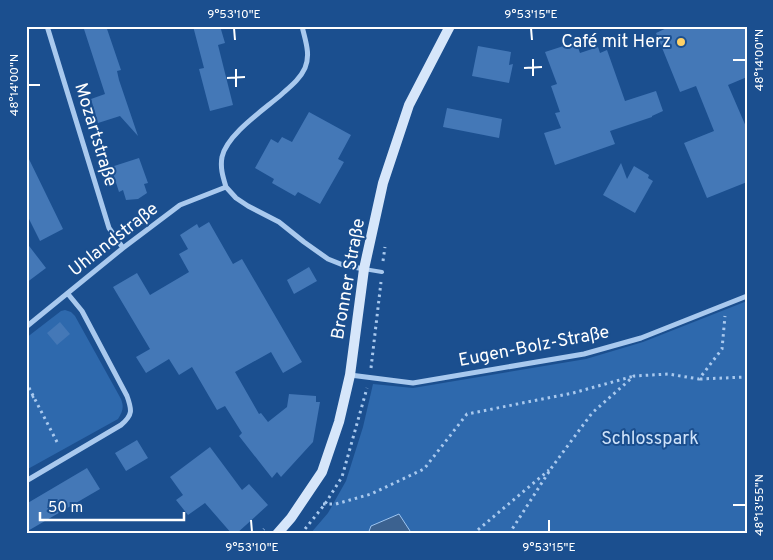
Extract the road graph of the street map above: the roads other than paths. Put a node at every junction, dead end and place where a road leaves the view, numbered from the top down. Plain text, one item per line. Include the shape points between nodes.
1 (46, 26) edge
2 (302, 26) edge
3 (450, 26) edge
4 (226, 187) junction
5 (123, 248) junction
6 (364, 269) junction
7 (382, 272) road end
8 (68, 294) junction
9 (747, 296) edge
10 (26, 327) edge
11 (350, 375) junction
12 (26, 481) edge
13 (277, 534) edge

1 - 5 street, Mozartstraße via 109,228
2 - 4 street via 308,52 306,67 295,83 231,138 222,156
3 - 6 street, Bronner Straße via 409,106 383,183
4 - 5 street, Uhlandstraße via 180,205
4 - 6 street via 236,198 279,222 328,259 343,266
5 - 8 street, Uhlandstraße
6 - 7 lane
6 - 11 street, Bronner Straße
8 - 10 street, Uhlandstraße
8 - 12 street via 82,311 127,396 130,413 121,425
9 - 11 street, Eugen-Bolz-Straße via 641,338 584,354 413,383
11 - 13 street, Bronner Straße via 322,472

